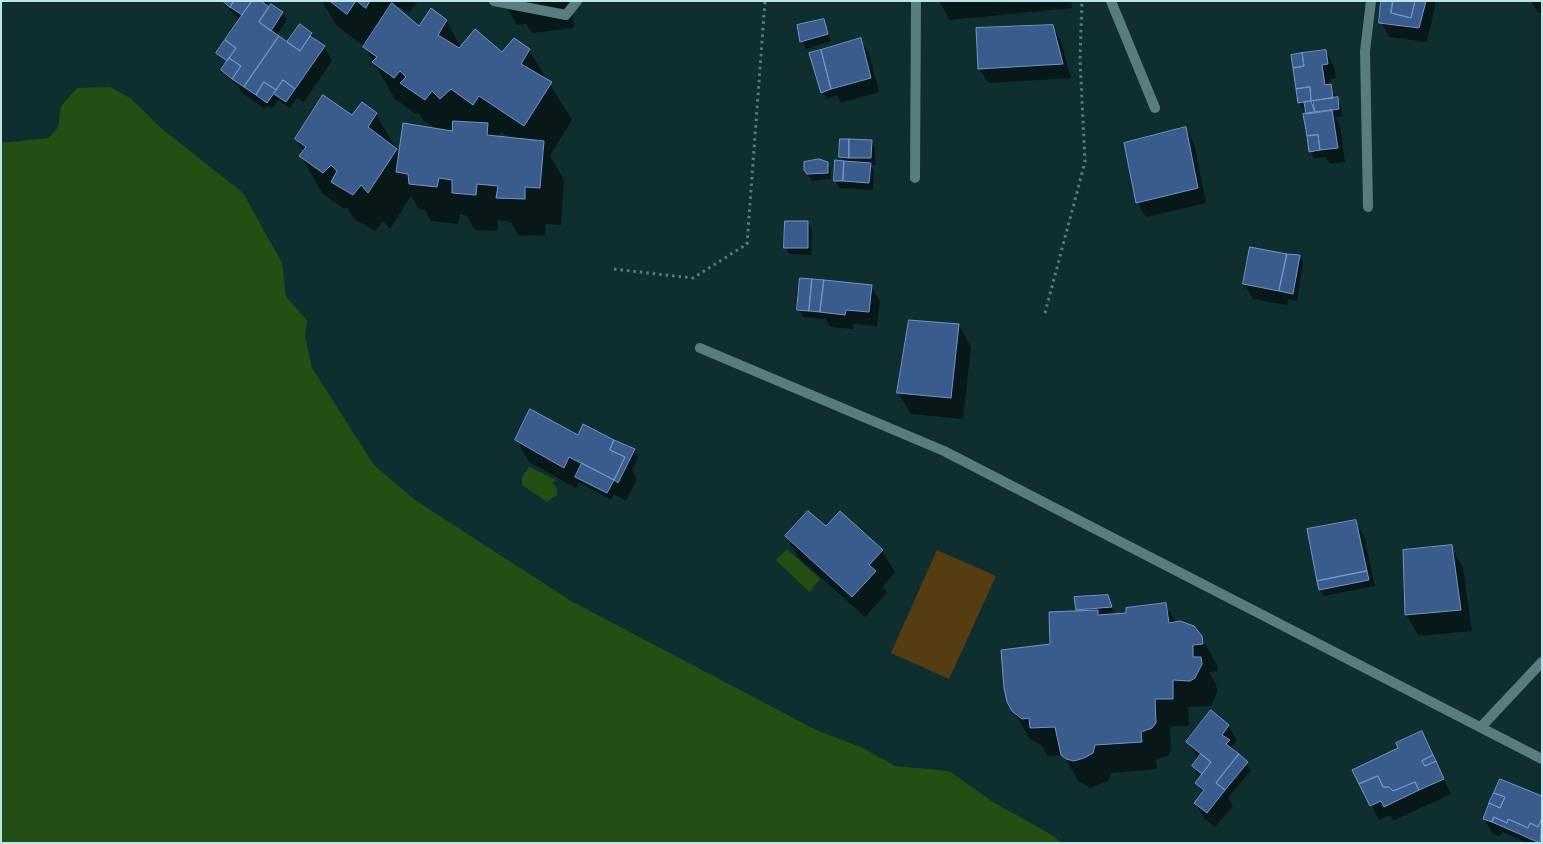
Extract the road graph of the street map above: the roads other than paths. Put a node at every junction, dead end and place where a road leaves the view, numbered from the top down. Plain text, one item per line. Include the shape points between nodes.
1 (494, 1) edge
2 (577, 1) edge
3 (916, 1) edge
4 (1111, 1) edge
5 (1371, 1) edge
6 (1155, 108) dead end
7 (915, 178) dead end
8 (1368, 207) dead end
9 (700, 348) dead end
10 (1542, 662) edge
11 (1481, 727) junction
12 (1542, 759) edge

1 - 2 street via 566,15
3 - 7 street
4 - 6 street
5 - 8 street via 1365,51
9 - 11 street via 944,450
10 - 11 street
11 - 12 street

